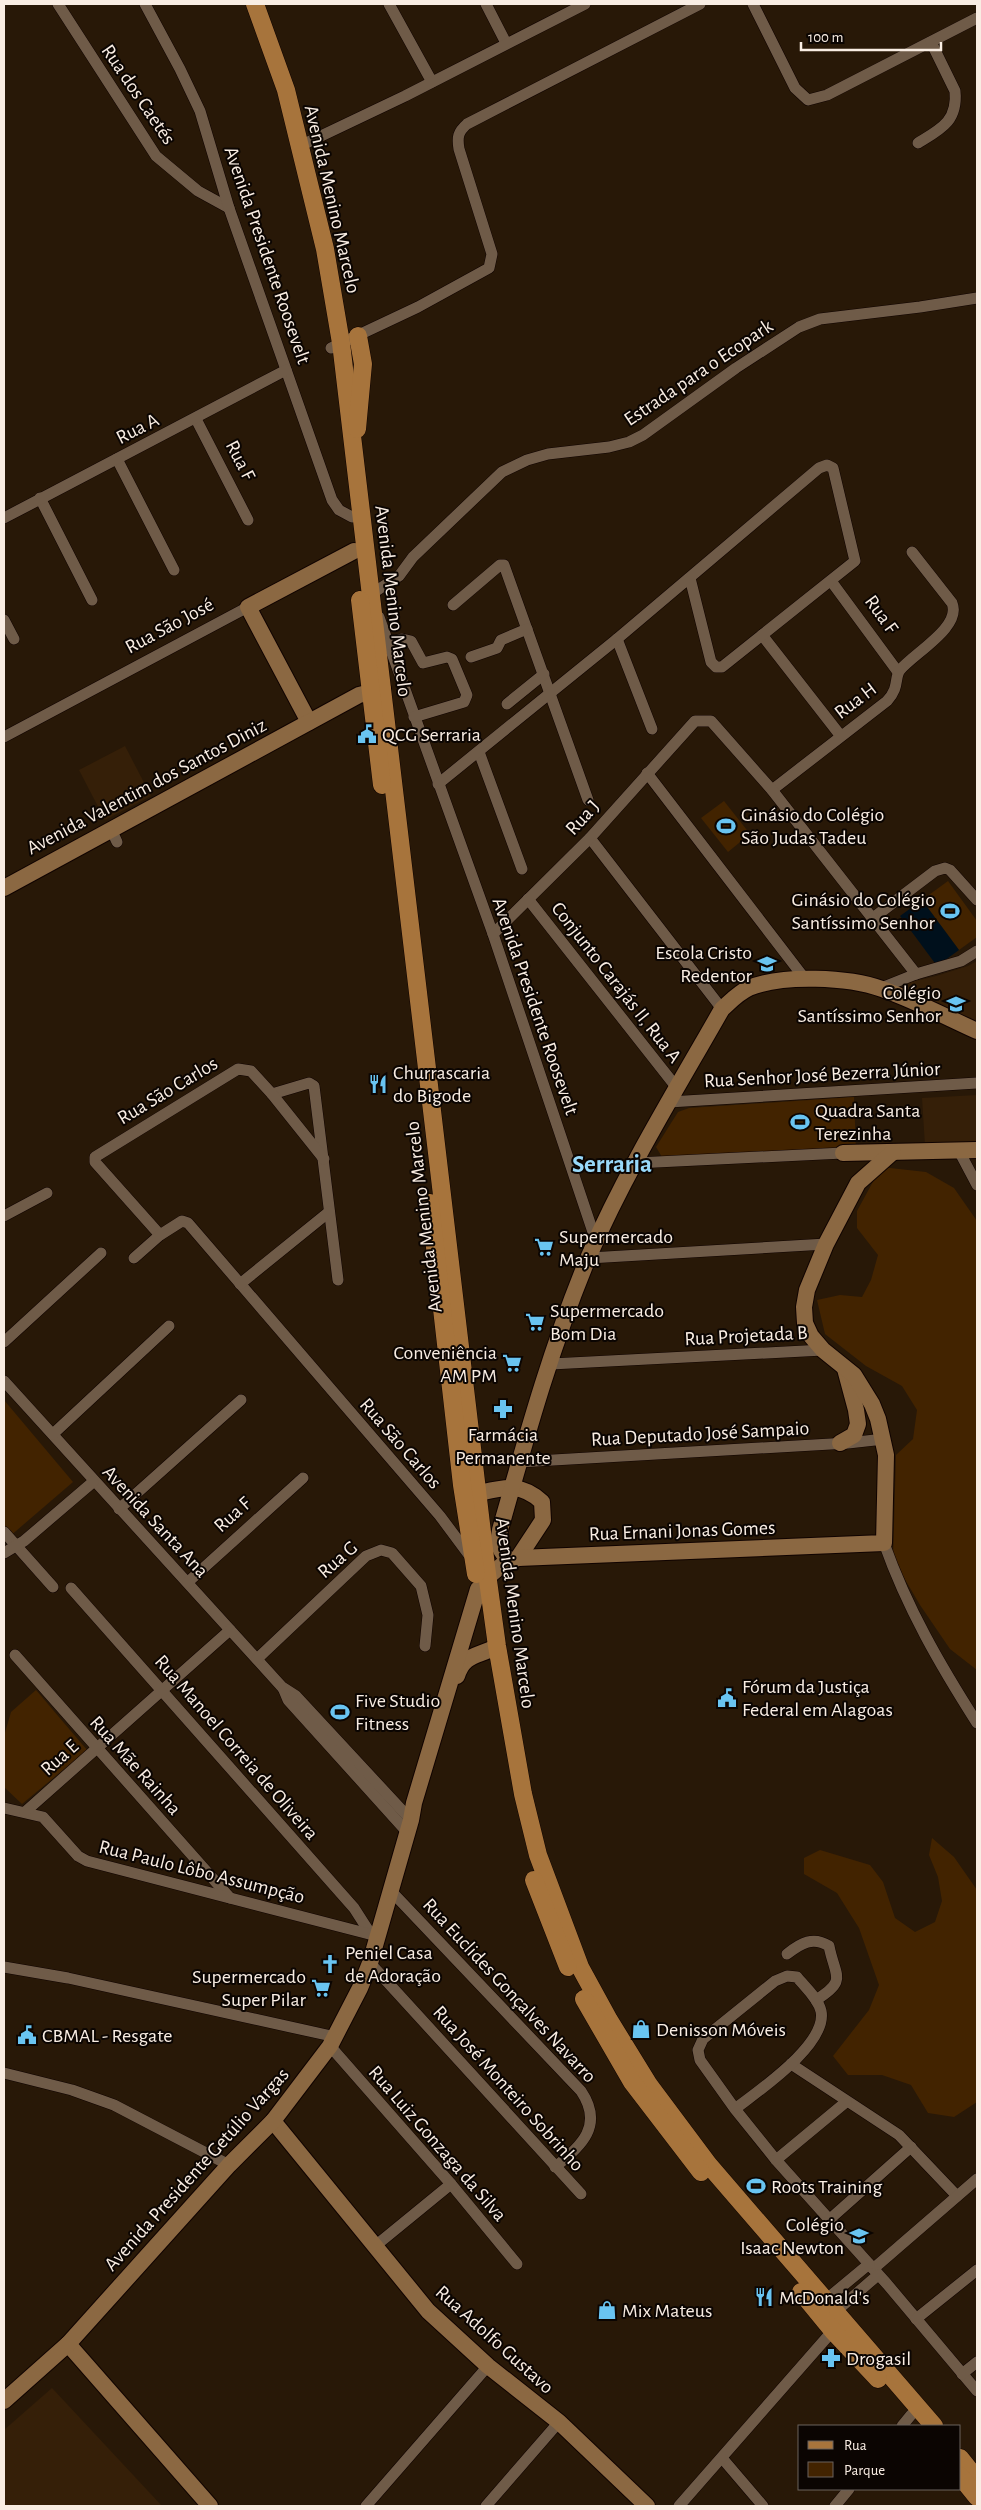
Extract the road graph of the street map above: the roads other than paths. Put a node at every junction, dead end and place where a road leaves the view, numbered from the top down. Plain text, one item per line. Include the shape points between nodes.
1 (58, 4) edge
2 (145, 4) edge
3 (246, 4) edge
4 (255, 4) edge
5 (389, 4) edge
6 (486, 4) edge
7 (585, 4) edge
8 (700, 4) edge
9 (753, 4) edge
10 (977, 18) edge
11 (931, 42) junction
12 (506, 43) junction
13 (432, 82) junction
14 (918, 144) dead end
15 (300, 146) junction
16 (229, 208) junction
17 (977, 298) edge
18 (358, 336) junction
19 (336, 346) junction
20 (286, 370) junction
21 (196, 419) junction
22 (117, 459) junction
23 (354, 462) junction
24 (40, 498) junction
25 (352, 517) junction
26 (4, 518) edge
27 (248, 520) dead end
28 (354, 551) junction
29 (912, 552) dead end
30 (174, 570) dead end
31 (690, 578) junction
32 (831, 581) junction
33 (92, 600) dead end
34 (371, 600) junction
35 (453, 605) dead end
36 (248, 607) junction
37 (4, 620) edge
38 (527, 629) junction
39 (762, 635) junction
40 (617, 638) junction
41 (14, 640) dead end
42 (389, 644) junction
43 (471, 657) dead end
44 (898, 672) junction
45 (544, 674) junction
46 (376, 690) junction
47 (551, 692) junction
48 (507, 704) dead end
49 (414, 717) junction
50 (309, 722) junction
51 (652, 729) dead end
52 (840, 736) junction
53 (4, 737) edge
54 (479, 752) junction
55 (647, 773) junction
56 (438, 784) junction
57 (772, 790) junction
58 (588, 800) dead end
59 (590, 838) junction
60 (522, 869) dead end
61 (4, 888) edge
62 (528, 899) junction
63 (977, 900) edge
64 (873, 918) junction
65 (493, 934) junction
66 (977, 951) edge
67 (916, 974) junction
68 (805, 980) junction
69 (882, 988) junction
70 (722, 1009) junction
71 (977, 1030) edge
72 (977, 1083) edge
73 (272, 1094) junction
74 (673, 1095) junction
75 (977, 1150) edge
76 (959, 1151) junction
77 (893, 1152) junction
78 (843, 1153) junction
79 (324, 1159) junction
80 (636, 1163) junction
81 (858, 1183) junction
82 (977, 1185) edge
83 (47, 1193) dead end
84 (328, 1212) junction
85 (4, 1216) edge
86 (160, 1235) junction
87 (596, 1241) junction
88 (826, 1244) junction
89 (101, 1253) dead end
90 (134, 1258) dead end
91 (589, 1258) junction
92 (338, 1280) dead end
93 (240, 1284) junction
94 (169, 1326) dead end
95 (4, 1342) edge
96 (823, 1350) junction
97 (550, 1364) junction
98 (844, 1365) junction
99 (4, 1381) edge
100 (241, 1400) dead end
101 (53, 1434) junction
102 (884, 1438) junction
103 (840, 1443) junction
104 (519, 1462) junction
105 (304, 1478) dead end
106 (93, 1482) junction
107 (512, 1486) junction
108 (471, 1495) junction
109 (119, 1509) junction
110 (4, 1532) edge
111 (884, 1543) junction
112 (16, 1547) junction
113 (4, 1553) edge
114 (473, 1560) junction
115 (514, 1560) junction
116 (188, 1582) junction
117 (483, 1583) junction
118 (53, 1587) dead end
119 (71, 1588) dead end
120 (230, 1630) junction
121 (425, 1646) dead end
122 (492, 1649) junction
123 (15, 1655) dead end
124 (257, 1659) junction
125 (162, 1690) junction
126 (977, 1722) edge
127 (96, 1748) junction
128 (4, 1808) edge
129 (25, 1812) junction
130 (410, 1827) junction
131 (391, 1891) junction
132 (230, 1898) junction
133 (373, 1935) junction
134 (787, 1954) dead end
135 (370, 1963) junction
136 (4, 1967) edge
137 (816, 2000) junction
138 (333, 2042) junction
139 (791, 2064) junction
140 (4, 2073) edge
141 (846, 2102) junction
142 (735, 2109) junction
143 (273, 2121) junction
144 (911, 2147) junction
145 (776, 2160) junction
146 (229, 2165) junction
147 (556, 2167) junction
148 (977, 2179) edge
149 (451, 2184) junction
150 (581, 2194) dead end
151 (957, 2196) junction
152 (830, 2219) junction
153 (374, 2247) junction
154 (517, 2264) dead end
155 (873, 2270) junction
156 (977, 2270) edge
157 (830, 2315) junction
158 (916, 2319) junction
159 (68, 2344) junction
160 (977, 2362) edge
161 (488, 2366) junction
162 (962, 2374) junction
163 (977, 2391) edge
164 (4, 2401) edge
165 (558, 2422) junction
166 (911, 2423) edge
167 (933, 2425) edge
168 (722, 2458) junction
169 (961, 2459) edge
170 (961, 2477) edge
171 (977, 2479) edge
172 (848, 2490) edge
173 (977, 2497) edge
174 (210, 2506) edge
175 (366, 2506) edge
176 (486, 2506) edge
177 (647, 2506) edge
178 (679, 2506) edge
179 (763, 2506) edge
180 (834, 2506) edge

1 - 16 street, Rua dos Caetés via 156,156 198,190
2 - 16 street, Avenida Presidente Roosevelt via 200,111
3 - 19 main road, Avenida Menino Marcelo via 292,152
4 - 15 main road, Avenida Menino Marcelo via 286,90
5 - 13 street
6 - 12 street
7 - 12 street
8 - 18 street via 467,124 458,135 459,149 492,254 491,264 484,273 402,311
9 - 11 street via 795,88 808,100 827,95
10 - 11 street
11 - 14 street via 955,91 956,100 949,122
12 - 13 street
13 - 15 street
15 - 19 main road, Avenida Menino Marcelo via 325,249
16 - 20 street, Avenida Presidente Roosevelt
17 - 34 street, Estrada para o Ecopark via 820,318 774,342 629,442 548,454 502,472 413,557 400,576
18 - 19 street
18 - 23 main road via 363,364
19 - 23 main road, Avenida Menino Marcelo
19 - 25 main road, Avenida Menino Marcelo
20 - 21 street, Rua A
20 - 25 street, Avenida Presidente Roosevelt via 332,500 339,510
21 - 22 street, Rua A
21 - 27 street, Rua F
22 - 24 street, Rua A
22 - 30 street
23 - 34 main road, Avenida Menino Marcelo
24 - 26 street, Rua A
24 - 33 street
25 - 28 main road, Avenida Menino Marcelo
28 - 36 street, Rua São José
28 - 46 main road, Avenida Menino Marcelo
29 - 44 street, Rua H via 952,603 954,613 950,624
31 - 32 street via 812,474 827,465 835,472 855,556 850,566
31 - 39 street via 711,662 716,667 722,667
31 - 40 street
32 - 39 street
32 - 44 street, Rua F
34 - 42 street, Avenida Presidente Roosevelt
34 - 46 main road, Avenida Menino Marcelo
35 - 38 street via 504,565
36 - 50 street
36 - 53 street, Rua São José
37 - 41 street
38 - 43 street via 501,640 497,648
38 - 45 street
39 - 52 street
40 - 47 street
40 - 51 street
42 - 49 street, Avenida Presidente Roosevelt
42 - 49 street via 402,640 413,642 423,663 452,659 467,695 464,702
44 - 52 street, Rua H via 892,695
45 - 47 street
45 - 48 street
46 - 50 street, Avenida Valentim dos Santos Diniz
46 - 108 main road, Avenida Menino Marcelo via 387,824
47 - 54 street
47 - 58 street
49 - 56 street, Avenida Presidente Roosevelt
50 - 61 street, Avenida Valentim dos Santos Diniz via 114,835
52 - 57 street, Rua H
54 - 56 street
54 - 60 street
55 - 57 street, Rua J via 695,721 711,721
55 - 59 street, Rua J
55 - 68 street
56 - 65 street, Avenida Presidente Roosevelt
57 - 64 street
59 - 62 street, Rua J
59 - 70 street
62 - 65 street, Rua J
62 - 74 street, Conjunto Carajás II, Rua A
63 - 64 street via 945,868 935,871
64 - 67 street
65 - 87 street, Avenida Presidente Roosevelt
66 - 67 street via 961,961
67 - 69 street
68 - 69 street via 839,981
68 - 70 street via 778,981 750,988 736,995
69 - 71 street
70 - 74 street
72 - 74 street, Rua Senhor José Bezerra Júnior
73 - 79 street, Rua São Carlos
73 - 79 street via 312,1084
73 - 86 street, Rua São Carlos via 251,1071 238,1069 95,1157 95,1162
74 - 80 street
75 - 76 street
76 - 77 street
76 - 82 street
77 - 78 street
77 - 81 street
78 - 80 street
78 - 81 street via 855,1161
79 - 84 street
80 - 87 street
81 - 88 street
83 - 85 street
84 - 92 street
84 - 93 street
86 - 90 street
86 - 93 street, Rua São Carlos via 184,1221
87 - 91 street
88 - 91 street
88 - 96 street via 807,1290 804,1307 805,1323
89 - 95 street
91 - 97 street
93 - 114 street, Rua São Carlos via 440,1516
94 - 101 street
96 - 97 street, Rua Projetada B
96 - 98 street
97 - 104 street
98 - 102 street via 872,1404
98 - 103 street via 858,1424 854,1435
99 - 101 street, Avenida Santa Ana
100 - 109 street
101 - 106 street, Avenida Santa Ana
102 - 103 street, Rua Deputado José Sampaio
102 - 111 street
103 - 104 street, Rua Deputado José Sampaio
104 - 107 street
105 - 116 street, Rua F
106 - 109 street, Avenida Santa Ana
106 - 112 street
107 - 108 street
107 - 115 street via 498,1541 500,1551
107 - 115 street via 529,1491 544,1508 543,1520
108 - 114 main road, Avenida Menino Marcelo
108 - 117 main road, Avenida Menino Marcelo
109 - 116 street, Avenida Santa Ana
110 - 112 street
111 - 115 street, Rua Ernani Jonas Gomes
111 - 126 street via 900,1588 941,1668
112 - 113 street
112 - 118 street
114 - 117 main road, Avenida Menino Marcelo
115 - 117 street
116 - 120 street, Avenida Santa Ana
117 - 122 main road, Avenida Menino Marcelo
117 - 130 street, Avenida Presidente Getúlio Vargas via 414,1803
119 - 125 street, Rua Manoel Correia de Oliveira
120 - 124 street, Avenida Santa Ana
120 - 125 street, Rua E
121 - 124 street, Rua G via 428,1615 421,1586 392,1553 381,1550 366,1556
122 - 130 street, Avenida Presidente Getúlio Vargas via 460,1664
122 - 157 main road, Avenida Menino Marcelo via 506,1767 528,1862 565,1962 597,2025 632,2082 680,2148
123 - 127 street, Rua Mãe Rainha
124 - 130 street, Avenida Santa Ana via 282,1687 296,1696
125 - 127 street, Rua E
125 - 133 street, Rua Manoel Correia de Oliveira via 354,1908
127 - 129 street, Rua E
127 - 132 street, Rua Mãe Rainha
128 - 129 street, Rua Paulo Lôbo Assumpção
129 - 132 street, Rua Paulo Lôbo Assumpção via 46,1820 82,1859 181,1890
130 - 131 street, Avenida Presidente Getúlio Vargas
131 - 133 street, Avenida Presidente Getúlio Vargas
131 - 147 street, Rua Euclides Gonçalves Navarro via 590,2104 589,2130 585,2138
132 - 133 street, Rua Paulo Lôbo Assumpção
133 - 135 street, Avenida Presidente Getúlio Vargas
134 - 137 street via 808,1941 819,1940 829,1946 838,1979 834,1988
135 - 138 street, Avenida Presidente Getúlio Vargas
135 - 147 street, Rua José Monteiro Sobrinho
136 - 138 street via 68,1978
137 - 139 street via 821,2012 817,2033
137 - 142 street via 796,1977 786,1976 703,2039 699,2047 700,2060
138 - 143 street, Avenida Presidente Getúlio Vargas
138 - 149 street, Rua Luiz Gonzaga da Silva
139 - 141 street
139 - 142 street
140 - 146 street via 72,2090 114,2105
141 - 144 street via 886,2126
141 - 145 street
142 - 145 street
143 - 146 street, Avenida Presidente Getúlio Vargas
143 - 153 street, Rua Adolfo Gustavo
144 - 151 street
144 - 152 street
145 - 152 street
146 - 159 street, Avenida Presidente Getúlio Vargas
147 - 150 street, Rua José Monteiro Sobrinho
148 - 151 street
149 - 153 street
149 - 154 street, Rua Luiz Gonzaga da Silva
151 - 155 street
152 - 155 street
153 - 161 street, Rua Adolfo Gustavo via 428,2311
155 - 157 street
155 - 158 street
156 - 158 street
157 - 166 main road, Avenida Menino Marcelo
157 - 167 main road, Avenida Menino Marcelo
157 - 168 street
158 - 162 street
159 - 164 street, Avenida Presidente Getúlio Vargas
159 - 174 street
160 - 162 street
161 - 165 street, Rua Adolfo Gustavo
161 - 175 street
162 - 163 street
165 - 176 street
165 - 177 street, Rua Adolfo Gustavo
168 - 178 street
168 - 179 street
169 - 171 main road
170 - 173 main road
172 - 180 street

